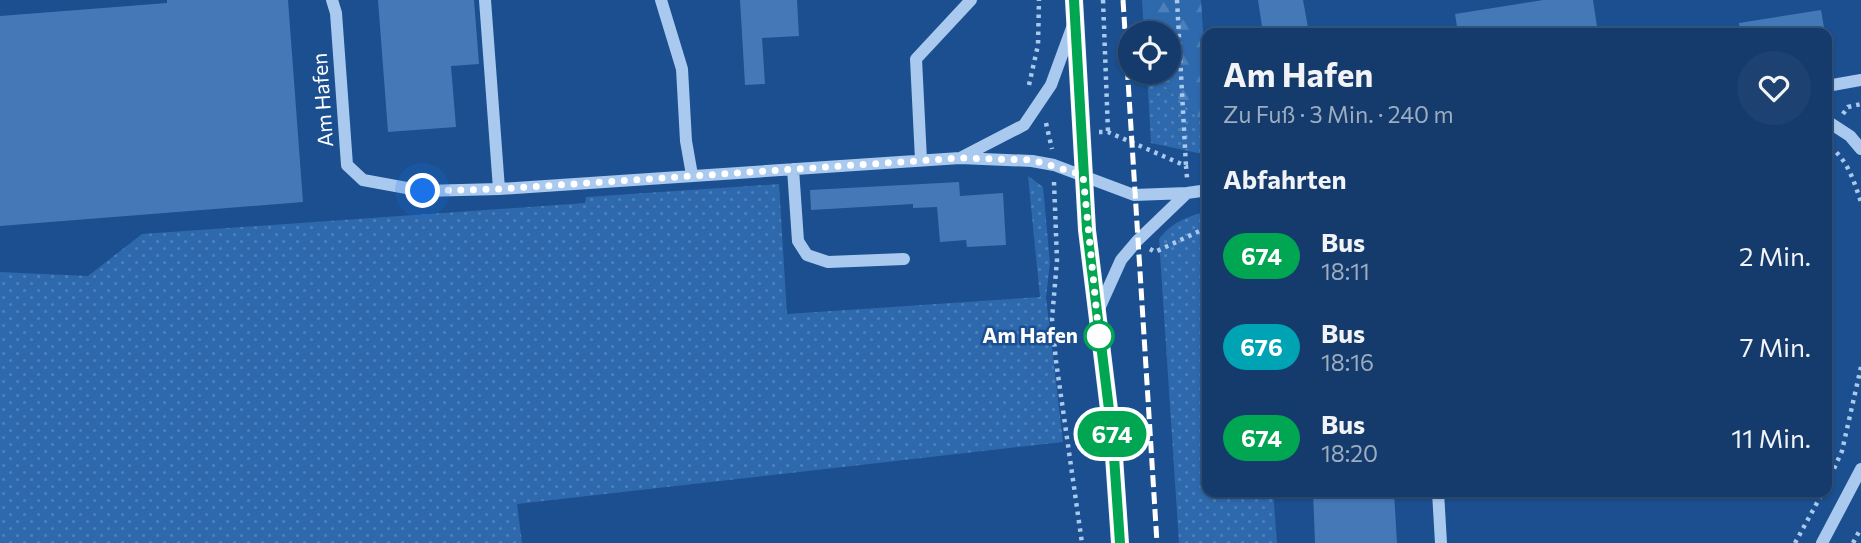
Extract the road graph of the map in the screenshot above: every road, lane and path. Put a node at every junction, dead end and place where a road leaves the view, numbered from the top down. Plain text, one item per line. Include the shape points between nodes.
1 (332, 0) edge
2 (485, 0) edge
3 (661, 0) edge
4 (971, 0) edge
5 (1103, 0) edge
6 (1177, 0) edge
7 (1075, 9) edge
8 (1861, 80) edge
9 (1832, 85) edge
10 (1832, 124) edge
11 (1108, 132) junction
12 (1080, 133) junction
13 (1050, 134) dead end
14 (1832, 148) edge
15 (1861, 149) edge
16 (960, 158) junction
17 (920, 160) junction
18 (1054, 165) junction
19 (1186, 166) junction
20 (793, 169) junction
21 (692, 174) junction
22 (1083, 175) junction
23 (499, 189) junction
24 (1202, 191) edge
25 (1187, 193) junction
26 (1861, 202) edge
27 (904, 259) dead end
28 (1097, 311) junction
29 (1861, 367) edge
30 (1861, 469) edge
31 (1832, 473) edge
32 (1438, 497) edge
33 (1820, 497) edge
34 (1861, 528) edge
35 (1082, 543) edge
36 (1120, 543) edge
37 (1441, 543) edge
38 (1795, 543) edge
39 (1822, 543) edge
40 (1853, 543) edge

1 - 23 street, Am Hafen via 347,165 363,180 423,191
2 - 23 street
3 - 21 street via 681,69
4 - 17 street via 916,59
5 - 11 path
6 - 19 path
7 - 12 main road
7 - 16 street via 1051,85 1024,125
8 - 9 street
10 - 15 street
11 - 12 path
11 - 19 path
12 - 13 path
12 - 22 main road
14 - 26 path via 1851,173
16 - 17 street, Am Hafen
16 - 18 street, Am Hafen
17 - 20 street, Am Hafen
18 - 22 street, Am Hafen
18 - 35 path via 1057,260 1052,319
19 - 25 path
20 - 21 street, Am Hafen
20 - 27 street via 799,241 807,255 828,262
21 - 23 street, Am Hafen
22 - 25 street, Am Hafen via 1134,195
22 - 28 main road
24 - 25 street, Am Hafen
25 - 28 street via 1121,260
28 - 36 main road
29 - 31 path via 1842,452
30 - 39 street
32 - 37 street
33 - 38 path
34 - 40 path

